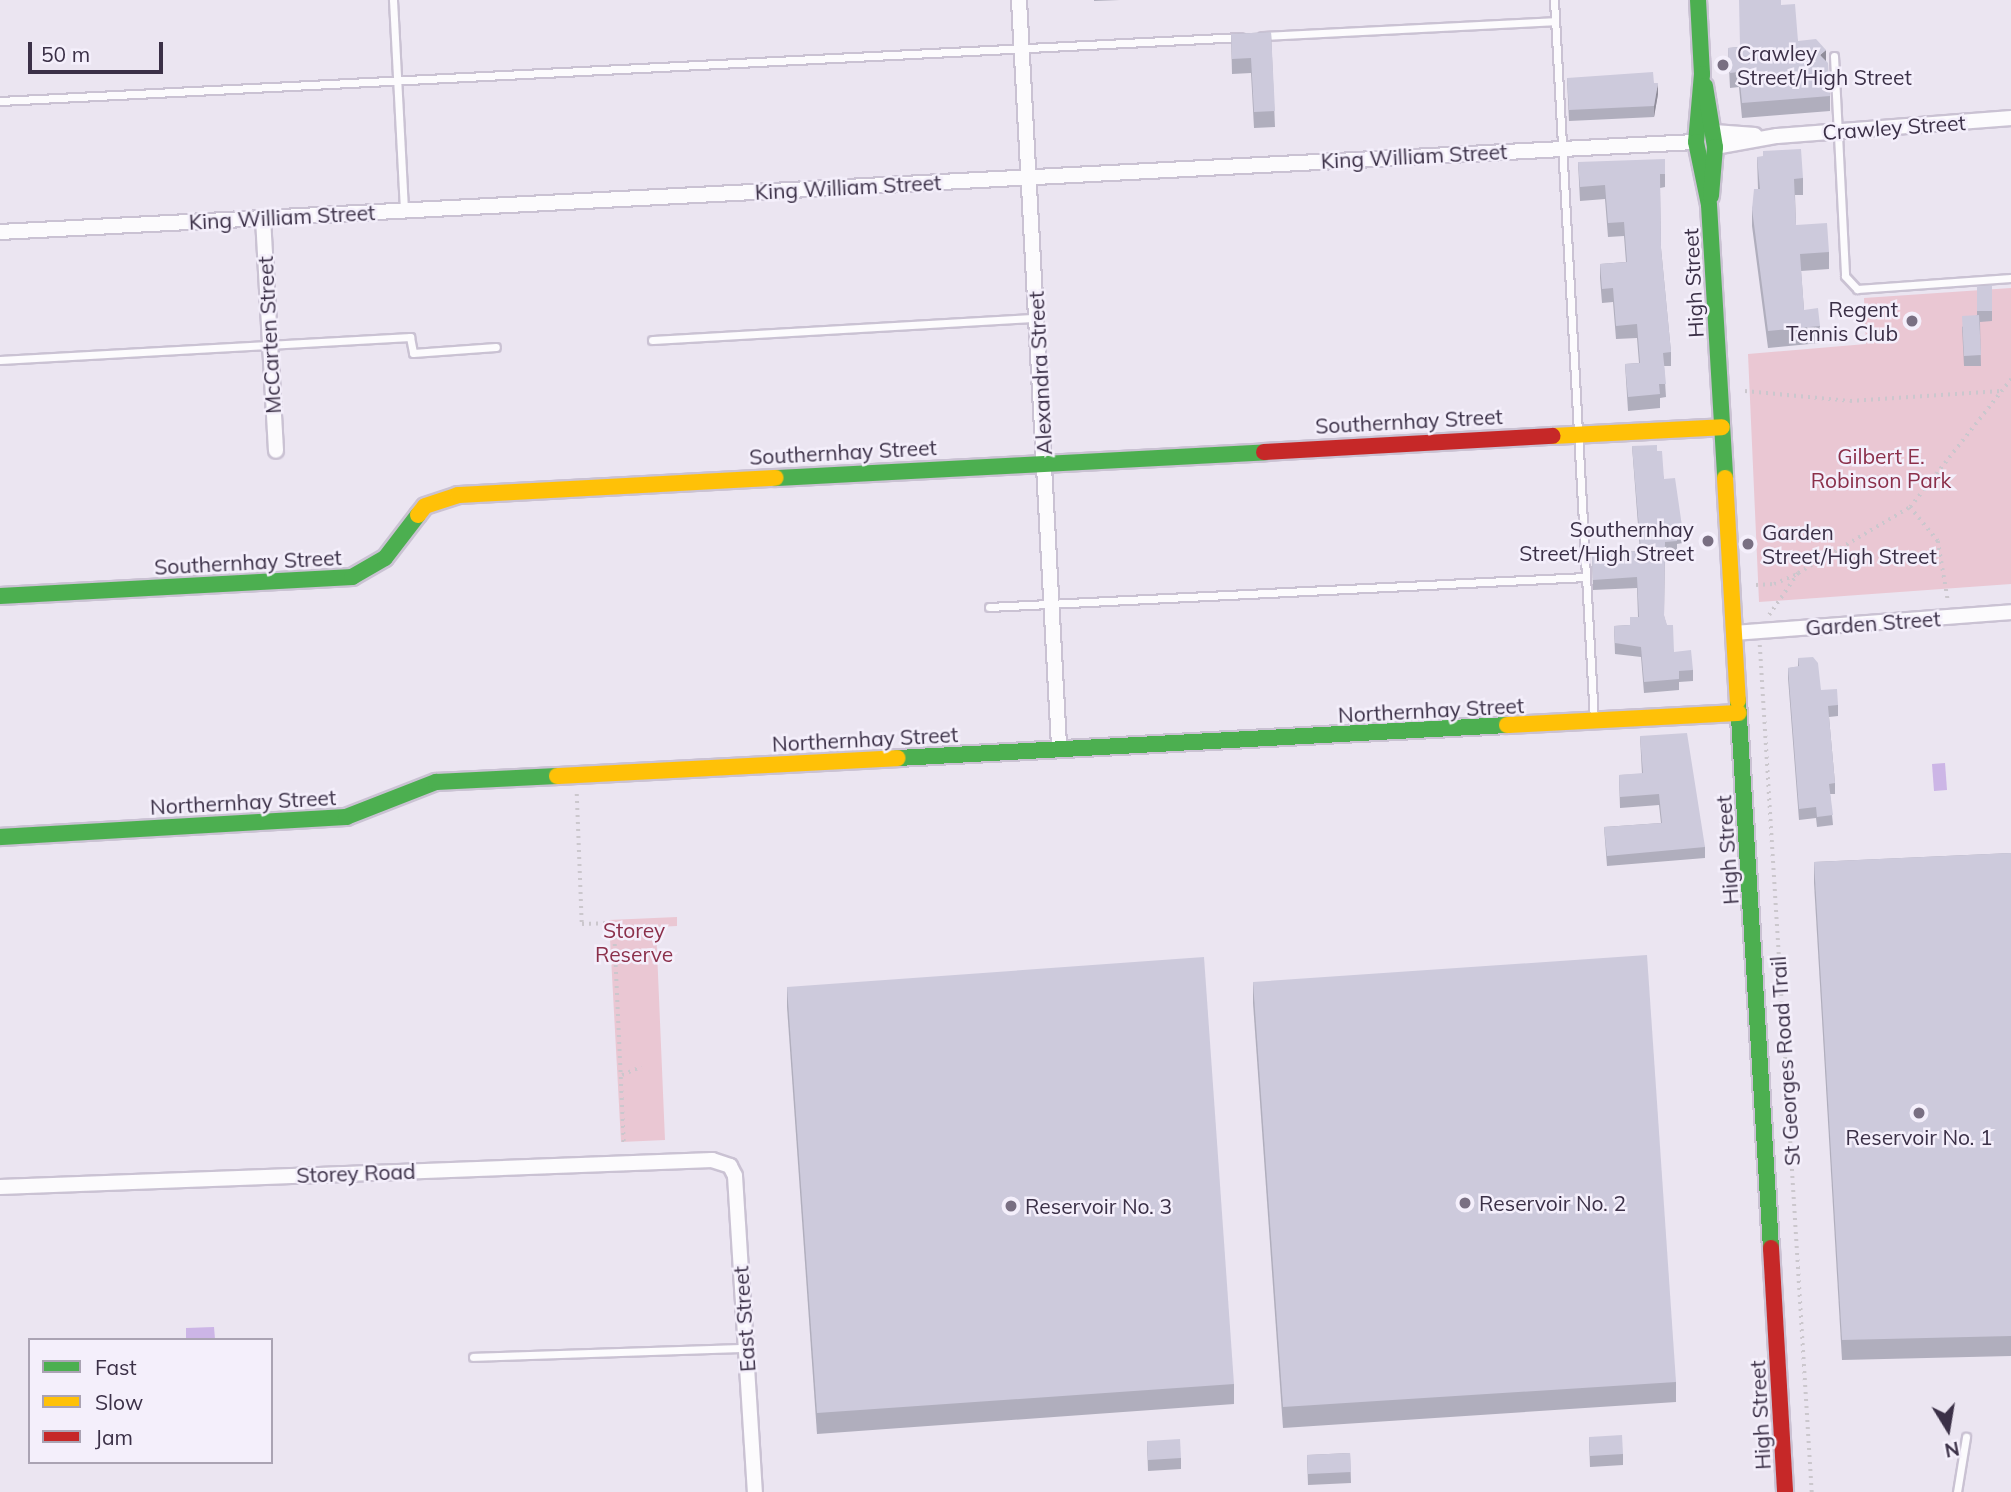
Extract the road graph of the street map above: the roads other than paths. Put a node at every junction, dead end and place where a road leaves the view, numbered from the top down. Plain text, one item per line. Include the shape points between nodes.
1 (393, 0) edge
2 (1019, 0) edge
3 (1554, 0) edge
4 (1698, 0) edge
5 (1555, 21) junction
6 (1022, 49) junction
7 (1833, 56) dead end
8 (1702, 74) junction
9 (396, 82) junction
10 (0, 101) edge
11 (2011, 118) edge
12 (1839, 131) junction
13 (1715, 139) junction
14 (1696, 142) junction
15 (1561, 149) junction
16 (1028, 177) junction
17 (1709, 205) junction
18 (404, 210) junction
19 (263, 218) junction
20 (0, 232) edge
21 (2011, 278) edge
22 (1037, 318) junction
23 (652, 340) dead end
24 (270, 345) junction
25 (496, 347) dead end
26 (0, 360) edge
27 (1722, 427) junction
28 (1578, 433) junction
29 (276, 452) dead end
30 (1045, 463) junction
31 (1586, 577) junction
32 (0, 596) edge
33 (1052, 605) junction
34 (989, 607) dead end
35 (2011, 612) edge
36 (1734, 633) junction
37 (1739, 713) junction
38 (1594, 722) junction
39 (1059, 747) junction
40 (0, 837) edge
41 (712, 1160) joint
42 (0, 1187) edge
43 (746, 1348) junction
44 (473, 1357) dead end
45 (1966, 1437) dead end
46 (755, 1492) edge
47 (1785, 1492) edge
48 (1957, 1492) edge

1 - 9 lane
2 - 6 street, Alexandra Street
3 - 5 lane
4 - 8 street, High Street
5 - 6 lane
5 - 15 lane
6 - 9 lane
6 - 16 street, Alexandra Street
7 - 12 lane
8 - 13 street, High Street
8 - 14 street, High Street
9 - 10 lane
9 - 18 lane
11 - 12 street, Crawley Street
12 - 13 street, Crawley Street
12 - 21 lane via 1845,276 1857,289
13 - 17 street, High Street
14 - 15 street, King William Street
14 - 17 street, High Street
15 - 16 street, King William Street
15 - 28 lane
16 - 18 street, King William Street
16 - 22 street, Alexandra Street
17 - 27 street, High Street
18 - 19 street, King William Street
19 - 20 street, King William Street
19 - 24 street, McCarten Street
22 - 23 lane
22 - 30 street, Alexandra Street
24 - 25 lane via 410,337 413,353
24 - 26 lane
24 - 29 street, McCarten Street
27 - 28 street, Southernhay Street
27 - 36 street, High Street
28 - 30 street, Southernhay Street
28 - 31 lane
30 - 32 street, Southernhay Street via 458,495 425,506 385,558 352,578
30 - 33 street, Alexandra Street
31 - 33 lane
31 - 38 lane
33 - 34 lane
33 - 39 street, Alexandra Street
35 - 36 street, Garden Street
36 - 37 street, High Street
37 - 38 street, Northernhay Street
37 - 47 street, High Street
38 - 39 street, Northernhay Street
39 - 40 street, Northernhay Street via 436,782 346,817
41 - 42 street, Storey Road
41 - 43 street, East Street via 730,1166 735,1176
43 - 44 lane
43 - 46 street, East Street
45 - 48 lane

